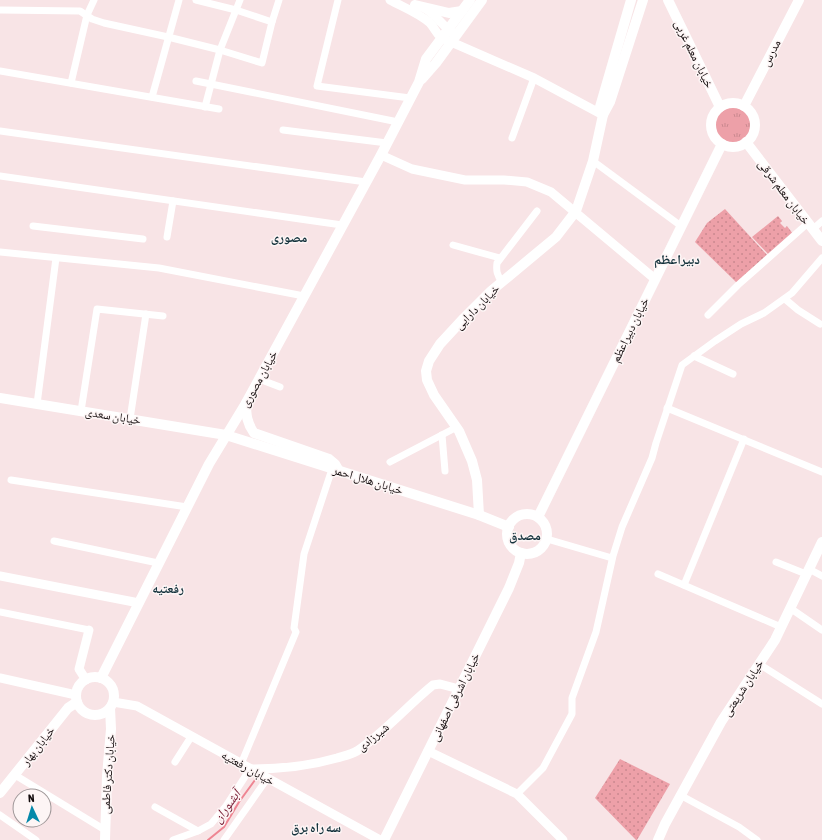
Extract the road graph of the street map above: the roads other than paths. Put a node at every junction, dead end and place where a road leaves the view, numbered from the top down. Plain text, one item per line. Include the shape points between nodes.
1 (94, 0) edge
2 (179, 0) edge
3 (196, 0) edge
4 (240, 0) edge
5 (279, 0) edge
6 (338, 0) edge
7 (391, 0) edge
8 (470, 0) edge
9 (482, 0) edge
10 (631, 0) edge
11 (643, 0) edge
12 (668, 0) edge
13 (799, 0) edge
14 (415, 5) junction
15 (0, 10) edge
16 (236, 10) junction
17 (462, 11) junction
18 (87, 15) junction
19 (272, 22) junction
20 (449, 36) junction
21 (168, 37) junction
22 (220, 50) junction
23 (0, 71) edge
24 (534, 78) junction
25 (196, 81) dead end
26 (71, 83) junction
27 (211, 84) junction
28 (152, 97) junction
29 (410, 98) junction
30 (205, 106) junction
31 (744, 106) junction
32 (720, 107) junction
33 (219, 109) dead end
34 (603, 115) junction
35 (398, 122) junction
36 (283, 130) dead end
37 (0, 131) edge
38 (512, 138) dead end
39 (746, 142) junction
40 (387, 144) junction
41 (722, 144) junction
42 (381, 155) junction
43 (593, 161) junction
44 (0, 176) edge
45 (366, 182) junction
46 (173, 201) junction
47 (538, 211) dead end
48 (576, 212) junction
49 (822, 221) edge
50 (342, 225) junction
51 (33, 226) dead end
52 (681, 226) junction
53 (810, 226) junction
54 (168, 237) dead end
55 (143, 239) dead end
56 (822, 241) edge
57 (453, 245) dead end
58 (0, 252) edge
59 (56, 258) junction
60 (500, 258) junction
61 (822, 258) edge
62 (655, 279) junction
63 (502, 282) junction
64 (304, 296) junction
65 (785, 299) junction
66 (146, 314) junction
67 (708, 315) dead end
68 (163, 316) dead end
69 (820, 324) dead end
70 (694, 356) junction
71 (733, 374) dead end
72 (259, 379) junction
73 (280, 387) dead end
74 (0, 398) edge
75 (246, 403) junction
76 (37, 404) junction
77 (667, 408) junction
78 (81, 411) junction
79 (130, 419) junction
80 (457, 427) junction
81 (226, 435) junction
82 (442, 435) junction
83 (744, 439) junction
84 (390, 462) dead end
85 (336, 470) junction
86 (445, 471) dead end
87 (822, 472) edge
88 (11, 480) dead end
89 (187, 506) junction
90 (479, 515) junction
91 (538, 517) junction
92 (509, 527) junction
93 (547, 539) junction
94 (54, 541) dead end
95 (822, 542) edge
96 (523, 554) junction
97 (612, 558) junction
98 (776, 562) dead end
99 (158, 563) junction
100 (808, 571) junction
101 (658, 574) dead end
102 (0, 576) edge
103 (822, 576) edge
104 (684, 586) junction
105 (139, 603) junction
106 (790, 608) junction
107 (0, 612) edge
108 (781, 627) junction
109 (90, 630) joint
110 (822, 630) edge
111 (759, 664) junction
112 (0, 678) edge
113 (101, 678) junction
114 (86, 680) junction
115 (459, 689) junction
116 (77, 699) junction
117 (822, 704) edge
118 (112, 705) junction
119 (191, 737) junction
120 (430, 752) junction
121 (175, 762) dead end
122 (240, 764) junction
123 (250, 769) junction
124 (15, 775) junction
125 (267, 778) junction
126 (0, 793) edge
127 (517, 794) junction
128 (680, 795) junction
129 (155, 807) dead end
130 (0, 815) edge
131 (198, 831) junction
132 (105, 835) edge
133 (657, 838) edge
134 (36, 840) edge
135 (173, 840) edge
136 (224, 840) edge
137 (380, 840) edge
138 (384, 840) edge
139 (387, 840) edge
140 (563, 840) edge
141 (757, 840) edge

1 - 18 street
2 - 21 street
3 - 16 street
4 - 16 street
5 - 19 street
6 - 29 street via 316,86
7 - 14 street
7 - 20 street via 424,19 433,27 436,34
8 - 17 main road
9 - 20 main road
10 - 34 main road, خیابان دارایی via 600,107
11 - 34 main road, خیابان دارایی via 610,102
12 - 32 main road, خیابان معلم غربی
13 - 31 main road, مدرس
14 - 17 main road via 449,13
14 - 20 street via 433,13
15 - 18 street via 80,12
16 - 19 street
16 - 22 street
17 - 20 main road
18 - 21 street via 104,23
18 - 26 street
19 - 22 street via 262,63
20 - 24 street
20 - 29 main road, خیابان مصوری via 436,63 419,82
21 - 22 street
21 - 28 street
22 - 27 street
23 - 26 street
24 - 34 street
24 - 38 street
25 - 27 street
26 - 28 street
27 - 30 street
27 - 35 street
28 - 30 street
29 - 35 main road, خیابان مصوری
30 - 33 street
31 - 32 main road via 731,103
31 - 39 main road via 753,116 755,123 751,137
32 - 41 main road via 711,124 714,136
34 - 43 main road, خیابان دارایی
35 - 40 main road, خیابان مصوری
36 - 40 street
37 - 45 street
39 - 41 main road via 734,147
39 - 53 main road, خیابان معلم شرقی
40 - 42 main road, خیابان مصوری
41 - 52 main road, خیابان دبیراعظم
42 - 45 main road, خیابان مصوری
42 - 48 street via 412,169 465,180 527,182 551,192
43 - 48 main road, خیابان دارایی
43 - 52 street
44 - 46 street
45 - 50 main road, خیابان مصوری
46 - 50 street
46 - 54 street
47 - 60 street
48 - 62 street
48 - 63 main road, خیابان دارایی via 556,237
49 - 53 street
50 - 64 main road, خیابان مصوری
51 - 55 street
52 - 62 main road, خیابان دبیراعظم
53 - 56 main road, خیابان معلم شرقی
53 - 67 street via 738,285
57 - 60 street
58 - 59 street
59 - 64 street via 159,268
59 - 76 street
60 - 63 street via 496,270
61 - 65 street
62 - 91 main road, خیابان دبیراعظم
63 - 80 main road, خیابان دارایی via 440,344 426,370 427,380 434,395
64 - 72 main road, خیابان مصوری
65 - 69 street
65 - 70 street via 741,324
66 - 68 street
66 - 78 street via 97,309
66 - 79 street
70 - 71 street
70 - 77 street via 682,365
72 - 73 street
72 - 75 main road, خیابان مصوری
74 - 76 main road, خیابان سعدی
75 - 81 main road, خیابان مصوری
75 - 85 main road via 246,417 254,433 329,459 335,464
76 - 78 main road, خیابان سعدی
77 - 83 street
77 - 97 street via 652,458 622,527
78 - 79 main road, خیابان سعدی
79 - 81 main road, خیابان سعدی
80 - 82 street
80 - 90 main road, خیابان دارایی via 466,444 477,480
81 - 85 main road, خیابان هلال احمر
81 - 89 main road, خیابان مصوری
82 - 84 street
82 - 86 street
83 - 87 street
83 - 104 street
85 - 90 main road, خیابان هلال احمر
85 - 122 street via 304,554 294,628 296,632
88 - 89 street
89 - 99 main road, خیابان مصوری
90 - 92 main road, خیابان هلال احمر
91 - 92 main road via 521,515
91 - 93 main road via 546,527
92 - 96 main road via 507,533 510,545
93 - 96 main road via 537,552
93 - 97 street
94 - 99 street
95 - 100 main road, خیابان شریعتی
96 - 115 main road, خیابان اشرفی اصفهانی
96 - 120 main road, خیابان اشرفی اصفهانی via 504,606
97 - 127 street via 596,632 572,698 572,714 543,768
98 - 100 street
99 - 105 main road, خیابان مصوری
100 - 103 street
100 - 106 main road, خیابان شریعتی
101 - 104 street
102 - 105 street
104 - 108 street
105 - 113 main road, خیابان مصوری
106 - 108 main road, خیابان شریعتی
106 - 110 street
107 - 109 street
108 - 111 main road, خیابان شریعتی
109 - 114 street via 79,669
111 - 117 street
111 - 128 main road, خیابان شریعتی via 721,722
112 - 116 street
113 - 114 main road
113 - 118 main road via 109,683 114,692
114 - 116 main road via 80,685
115 - 120 main road, خیابان اشرفی اصفهانی
115 - 123 street, شیرزادی via 433,684 383,730 350,754 306,765
116 - 118 main road via 84,712 93,715 105,712
116 - 124 main road, خیابان بهار
118 - 119 street, خیابان رفعتیه via 137,706
118 - 132 main road, خیابان دکتر فاطمی
119 - 121 street
119 - 122 street, خیابان رفعتیه
120 - 127 street
120 - 138 main road, خیابان اشرفی اصفهانی
120 - 139 main road, خیابان اشرفی اصفهانی
122 - 123 street, خیابان رفعتیه
123 - 125 street, خیابان رفعتیه
123 - 131 street via 211,824
124 - 126 main road, خیابان بهار
124 - 132 street
125 - 136 street
125 - 137 street, خیابان رفعتیه
127 - 140 street
128 - 133 main road, خیابان شریعتی
128 - 141 street
129 - 131 street
130 - 134 street
131 - 135 street

